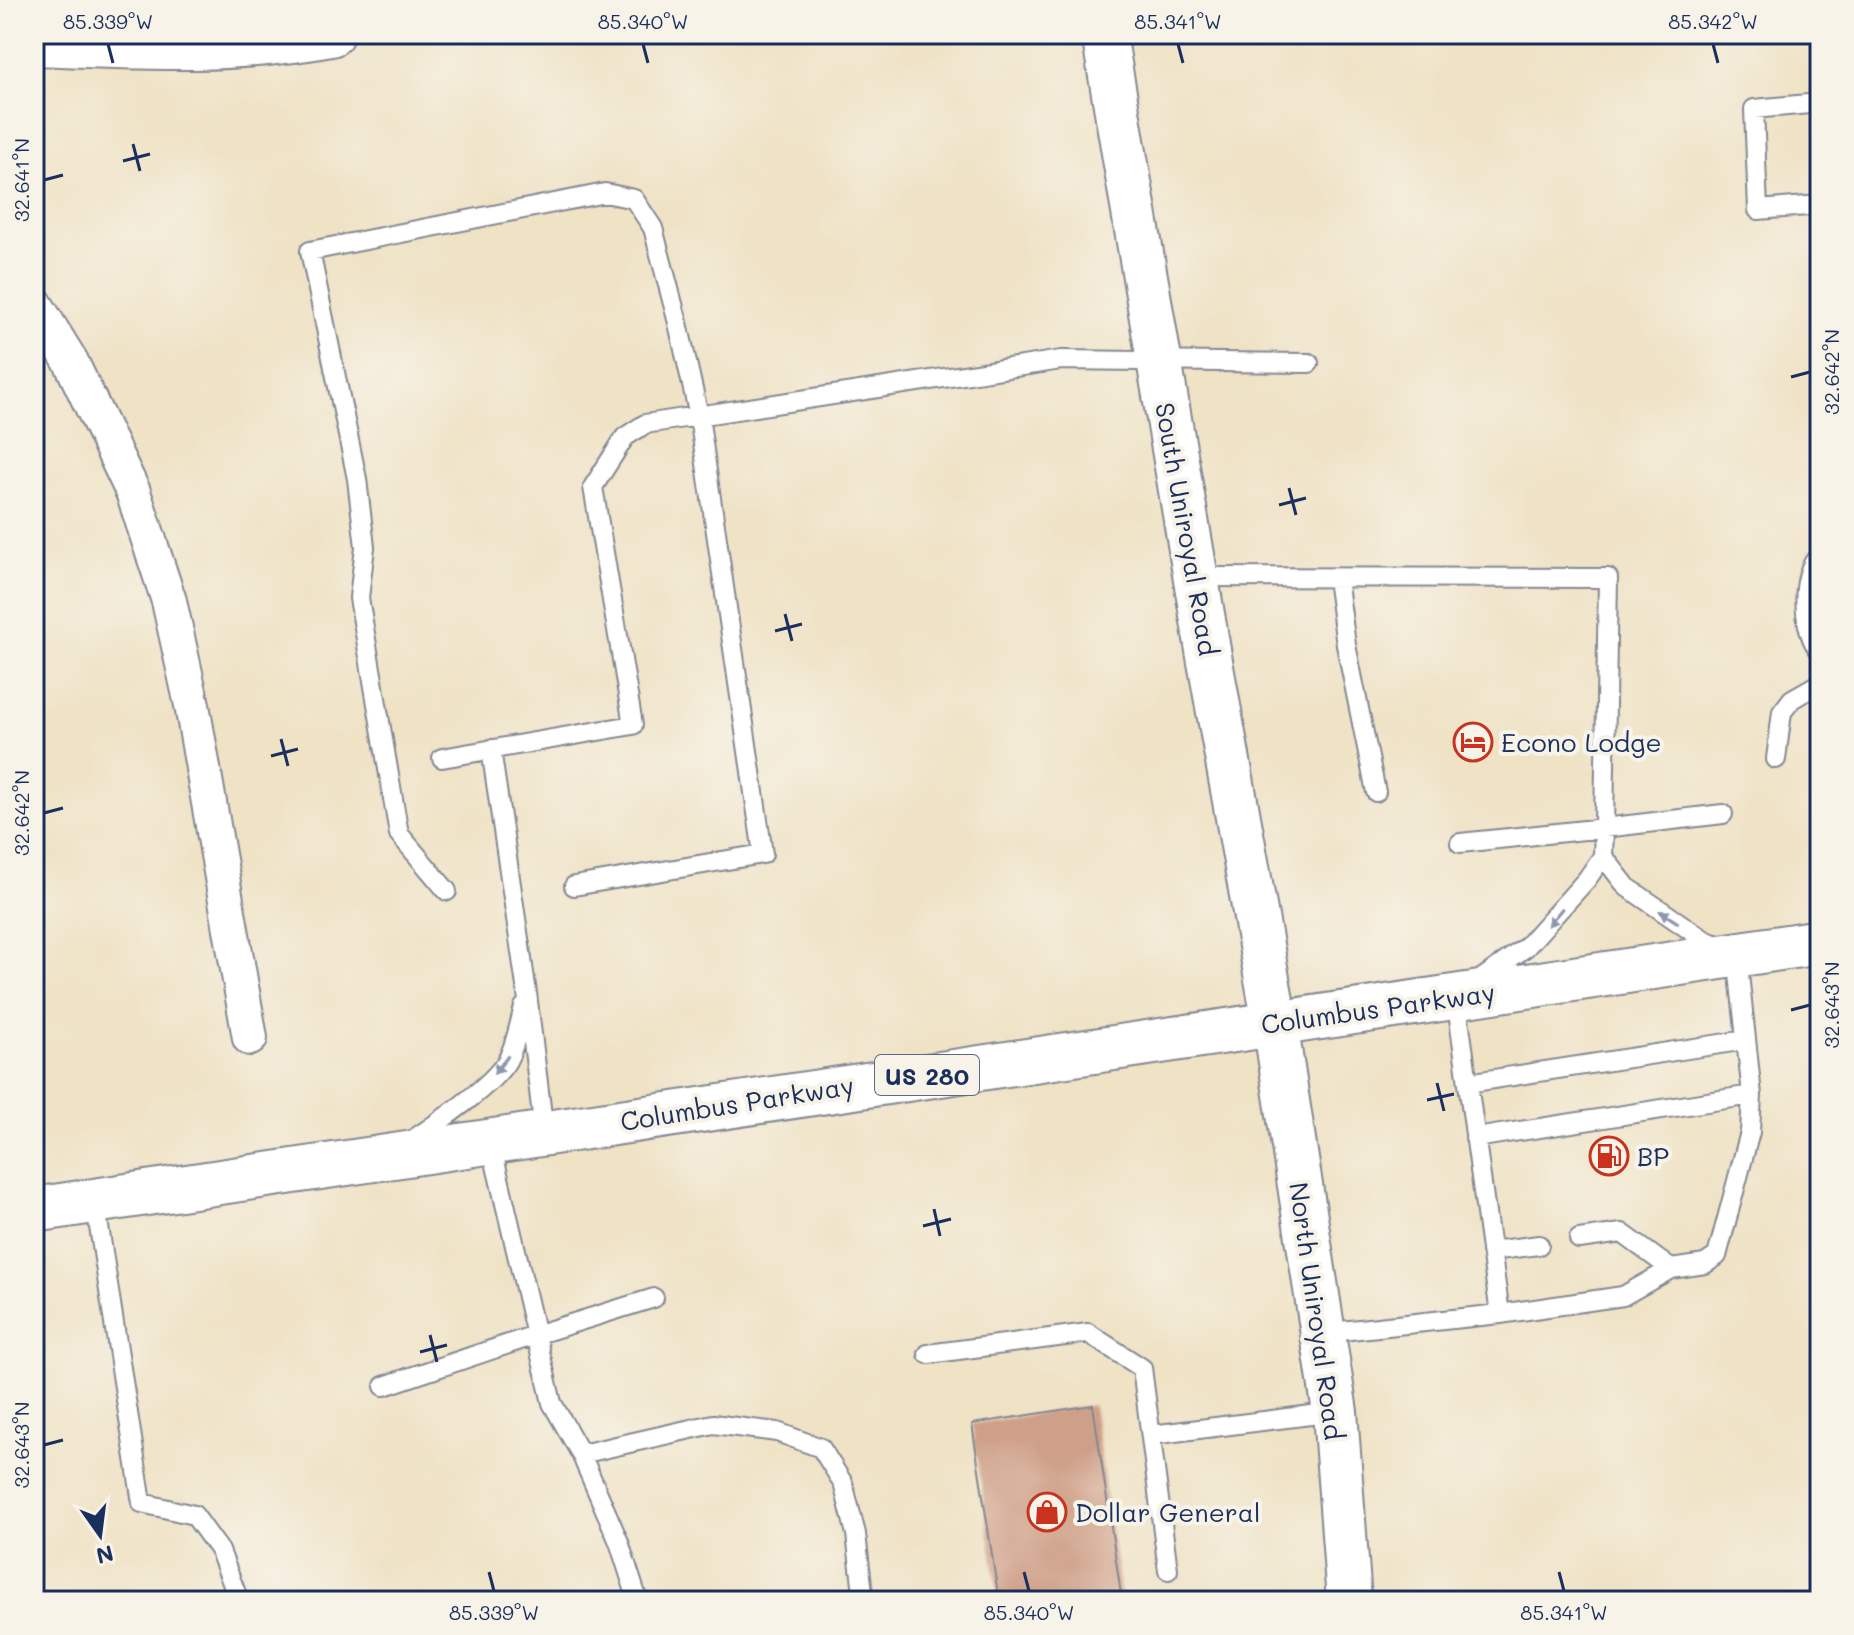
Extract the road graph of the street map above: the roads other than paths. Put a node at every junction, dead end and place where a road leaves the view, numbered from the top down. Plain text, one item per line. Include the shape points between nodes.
1 (331, 34) edge
2 (1104, 34) edge
3 (34, 43) edge
4 (1820, 103) edge
5 (1820, 205) edge
6 (34, 302) edge
7 (1158, 360) junction
8 (1309, 363) dead end
9 (699, 416) junction
10 (1820, 555) edge
11 (1196, 577) junction
12 (1337, 578) junction
13 (1820, 651) edge
14 (1820, 683) edge
15 (491, 749) junction
16 (442, 758) dead end
17 (1776, 759) dead end
18 (1376, 792) dead end
19 (1723, 814) dead end
20 (1604, 828) junction
21 (1460, 843) dead end
22 (1603, 856) junction
23 (574, 886) dead end
24 (447, 891) dead end
25 (1820, 942) edge
26 (1737, 955) junction
27 (527, 993) junction
28 (1455, 997) junction
29 (1275, 1023) junction
30 (250, 1038) dead end
31 (1746, 1040) junction
32 (1468, 1083) junction
33 (1752, 1095) junction
34 (544, 1132) junction
35 (1475, 1138) junction
36 (490, 1140) junction
37 (390, 1157) junction
38 (95, 1201) junction
39 (34, 1210) edge
40 (1579, 1239) dead end
41 (1539, 1245) dead end
42 (1491, 1251) junction
43 (1671, 1269) junction
44 (654, 1298) dead end
45 (1500, 1314) junction
46 (1322, 1333) junction
47 (535, 1335) junction
48 (928, 1354) dead end
49 (384, 1386) dead end
50 (1335, 1412) junction
51 (1151, 1435) junction
52 (581, 1454) junction
53 (1168, 1570) dead end
54 (239, 1601) edge
55 (638, 1601) edge
56 (864, 1601) edge
57 (1349, 1601) edge

1 - 3 main road via 296,41 177,47
2 - 7 main road, South Uniroyal Road
4 - 5 lane via 1754,109 1758,210
6 - 30 street via 71,362 133,492 169,601
7 - 8 lane
7 - 9 lane via 1061,360
7 - 11 main road, South Uniroyal Road
9 - 15 lane via 645,424 625,437 593,487 633,725
9 - 23 lane via 763,854
9 - 24 lane via 653,228 634,199 605,193 310,251 357,479 365,547 359,598 399,834
10 - 13 lane via 1812,562 1806,583 1806,619
11 - 12 lane
11 - 29 main road, South Uniroyal Road
12 - 18 lane
12 - 20 lane via 1608,578
14 - 17 lane via 1792,699 1782,712
15 - 16 lane
15 - 27 lane
19 - 20 lane
20 - 21 lane
20 - 22 lane
26 -> 22 lane via 1703,939 1627,887
22 -> 28 lane via 1526,947
25 - 26 main road, Columbus Parkway / US 280
26 - 28 main road, Columbus Parkway / US 280
26 - 31 lane
27 - 34 lane
27 -> 37 lane via 506,1063 456,1109
28 - 29 main road, Columbus Parkway / US 280
28 - 32 lane
29 - 34 main road, Columbus Parkway / US 280
29 - 46 main road, North Uniroyal Road
31 - 32 lane
31 - 33 lane
32 - 35 lane
33 - 35 lane
33 - 43 lane via 1750,1132 1717,1256 1705,1264
34 - 36 main road, Columbus Parkway / US 280
35 - 42 lane
36 - 37 main road, Columbus Parkway / US 280
36 - 47 lane
37 - 38 main road, Columbus Parkway / US 280
38 - 39 main road, Columbus Parkway / US 280
38 - 54 lane via 142,1503 194,1515 220,1551
40 - 43 lane via 1622,1233
41 - 42 lane
42 - 45 lane
43 - 45 lane via 1623,1296
44 - 47 lane
45 - 46 lane
46 - 50 main road, North Uniroyal Road
47 - 49 lane
47 - 52 lane via 552,1403
48 - 51 lane via 1088,1333 1142,1368
50 - 51 lane
50 - 57 main road, North Uniroyal Road
51 - 53 lane
52 - 55 lane
52 - 56 lane via 713,1424 777,1432 821,1448 843,1483

